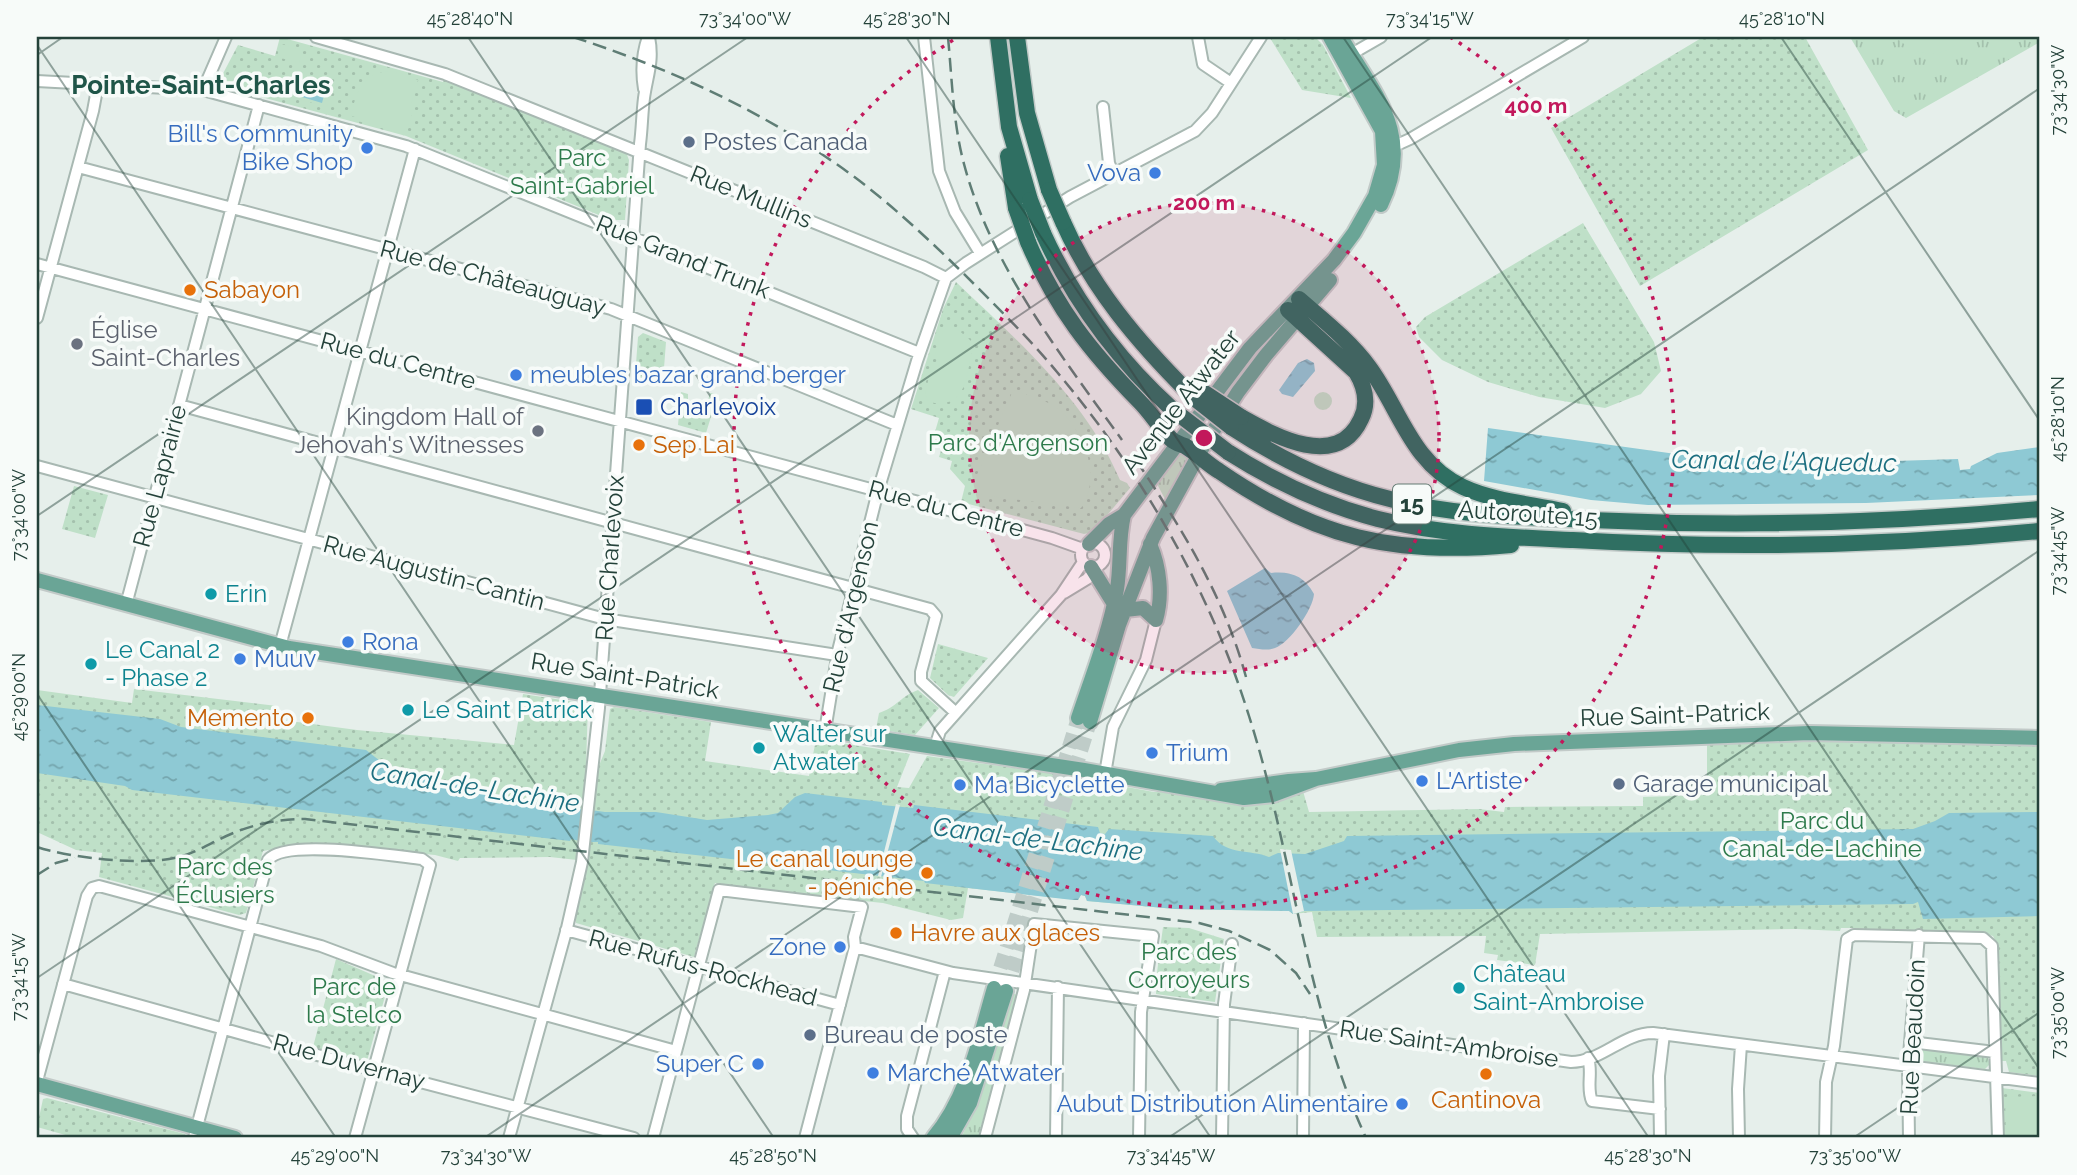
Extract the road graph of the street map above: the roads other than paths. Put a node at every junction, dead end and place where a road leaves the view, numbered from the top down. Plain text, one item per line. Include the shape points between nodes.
1 (226, 37) edge
2 (316, 37) edge
3 (648, 37) edge
4 (924, 37) edge
5 (998, 37) edge
6 (1017, 37) edge
7 (1198, 37) edge
8 (1261, 37) edge
9 (1330, 37) edge
10 (1341, 37) edge
11 (1381, 37) edge
12 (1583, 37) edge
13 (1347, 57) junction
14 (37, 81) edge
15 (1231, 83) junction
16 (98, 84) junction
17 (203, 90) junction
18 (259, 105) junction
19 (1102, 107) dead end
20 (1389, 145) junction
21 (415, 149) junction
22 (640, 152) junction
23 (78, 167) junction
24 (1113, 173) junction
25 (1023, 204) junction
26 (232, 208) junction
27 (634, 238) junction
28 (388, 250) junction
29 (980, 253) junction
30 (37, 264) edge
31 (50, 268) junction
32 (946, 278) junction
33 (1298, 308) junction
34 (205, 309) junction
35 (37, 317) edge
36 (628, 317) junction
37 (360, 351) junction
38 (919, 353) junction
39 (179, 405) junction
40 (621, 422) junction
41 (1236, 422) junction
42 (897, 425) junction
43 (1178, 443) junction
44 (334, 448) junction
45 (1199, 457) junction
46 (37, 466) edge
47 (878, 491) junction
48 (154, 498) junction
49 (2040, 509) edge
50 (1124, 515) junction
51 (1609, 521) junction
52 (612, 523) junction
53 (2040, 531) edge
54 (310, 540) junction
55 (1566, 540) junction
56 (1150, 544) junction
57 (1086, 546) junction
58 (1092, 571) junction
59 (37, 580) edge
60 (853, 588) junction
61 (1061, 594) junction
62 (126, 605) junction
63 (1119, 607) junction
64 (605, 619) junction
65 (1156, 620) junction
66 (280, 646) junction
67 (836, 655) junction
68 (599, 696) junction
69 (956, 713) junction
70 (1084, 720) tunnel mouth
71 (825, 730) junction
72 (2040, 738) edge
73 (935, 747) junction
74 (1105, 774) junction
75 (250, 926) junction
76 (566, 930) junction
77 (1919, 935) junction
78 (1232, 944) dead end
79 (855, 947) junction
80 (699, 966) junction
81 (945, 971) junction
82 (401, 975) junction
83 (1025, 983) junction
84 (63, 984) junction
85 (1058, 986) junction
86 (1144, 999) junction
87 (840, 1005) junction
88 (1224, 1011) junction
89 (543, 1015) junction
90 (1304, 1023) junction
91 (222, 1028) junction
92 (1664, 1034) junction
93 (1910, 1042) junction
94 (1741, 1045) junction
95 (676, 1051) junction
96 (1995, 1052) junction
97 (1831, 1057) junction
98 (1588, 1058) junction
99 (1909, 1067) junction
100 (374, 1069) junction
101 (1996, 1077) junction
102 (37, 1083) edge
103 (2040, 1083) edge
104 (517, 1107) junction
105 (1660, 1109) junction
106 (195, 1133) edge
107 (235, 1138) edge
108 (355, 1138) edge
109 (509, 1138) edge
110 (634, 1138) edge
111 (653, 1138) edge
112 (805, 1138) edge
113 (913, 1138) edge
114 (933, 1138) edge
115 (950, 1138) edge
116 (985, 1138) edge
117 (1056, 1138) edge
118 (1139, 1138) edge
119 (1222, 1138) edge
120 (1303, 1138) edge
121 (1660, 1138) edge
122 (1739, 1138) edge
123 (1825, 1138) edge
124 (1909, 1138) edge
125 (1997, 1138) edge

1 - 17 street
2 - 22 street, Rue Mullins via 445,74
3 - 22 street, Rue Charlevoix via 643,50
4 - 29 street via 939,171 955,212
5 - 25 highway, Autoroute 15 / 15
6 - 41 highway, Autoroute 15 / 15, bridge via 1027,113 1049,190 1084,264 1155,359
7 - 15 street via 1203,64
8 - 15 street
9 - 13 main road
10 - 13 main road
11 - 13 street
12 - 20 street via 1410,139
13 - 20 main road via 1384,111 1392,130
14 - 16 street, Rue Grand Trunk
15 - 24 street via 1195,131
16 - 17 street, Rue Grand Trunk
16 - 23 street
17 - 18 street, Rue Grand Trunk
18 - 21 street, Rue Grand Trunk
18 - 26 street, Rue Laprairie
19 - 24 street
20 - 33 main road, Avenue Atwater via 1393,175 1381,206 1353,252
21 - 27 street, Rue Grand Trunk
21 - 28 street
22 - 27 street, Rue Charlevoix
22 - 32 street, Rue Mullins
23 - 26 street, Rue de Châteauguay
23 - 31 street
24 - 29 street
25 - 43 highway, bridge via 1028,242 1083,340
25 - 55 highway, Autoroute 15 / 15, bridge via 1100,332 1172,409 1228,452 1295,489 1378,519 1457,533
26 - 28 street, Rue de Châteauguay
26 - 34 street, Rue Laprairie
27 - 36 street, Rue Charlevoix
27 - 38 street, Rue Grand Trunk
28 - 36 street, Rue de Châteauguay
28 - 37 street
29 - 32 street
30 - 31 street, Rue du Centre
31 - 34 street, Rue du Centre
31 - 35 street
32 - 38 street, Rue d'Argenson
33 - 41 highway via 1358,376 1366,402 1358,425 1337,443 1316,447
33 - 43 main road, Avenue Atwater via 1250,348
33 - 45 main road, Avenue Atwater via 1221,417
33 - 51 highway via 1362,358 1416,448 1445,477 1483,494
34 - 37 street, Rue du Centre
34 - 39 street, Rue Laprairie
36 - 40 street, Rue Charlevoix
36 - 42 street, Rue de Châteauguay
37 - 40 street, Rue du Centre
37 - 44 street
38 - 42 street, Rue d'Argenson
39 - 44 street
39 - 48 street, Rue Laprairie
40 - 47 street, Rue du Centre
40 - 52 street, Rue Charlevoix
41 - 51 highway, Autoroute 15 / 15 via 1268,450 1307,470 1390,499 1463,512
42 - 47 street, Rue d'Argenson
43 - 45 highway
43 - 50 main road, Avenue Atwater
44 - 52 street
44 - 54 street
45 - 55 highway via 1275,507 1355,538 1403,546 1473,549
45 - 56 main road, Avenue Atwater
46 - 48 street, Rue Augustin-Cantin
47 - 57 street, Rue du Centre
47 - 60 street, Rue d'Argenson
48 - 54 street, Rue Augustin-Cantin
48 - 62 street, Rue Laprairie
49 - 51 highway, Autoroute 15 / 15 via 1813,522
50 - 57 main road
50 - 63 main road, Avenue Atwater via 1119,537
52 - 60 street
52 - 64 street, Rue Charlevoix
53 - 55 highway, Autoroute 15 / 15 via 1790,544
54 - 64 street, Rue Augustin-Cantin
54 - 66 street
56 - 63 main road, Avenue Atwater
56 - 65 main road via 1160,591
57 - 58 street
57 - 58 street via 1098,544 1104,550 1105,559
58 - 61 street
58 - 61 street
58 - 63 main road
59 - 62 main road, Rue Saint-Patrick
60 - 67 street, Rue d'Argenson
60 - 69 street via 934,611 921,681
61 - 69 street
62 - 66 main road, Rue Saint-Patrick
63 - 65 main road via 1143,608
63 - 70 main road, Avenue Atwater
64 - 67 street, Rue Augustin-Cantin
64 - 68 street, Rue Charlevoix
65 - 74 street via 1146,660 1113,727
66 - 68 main road, Rue Saint-Patrick
67 - 71 street, Rue d'Argenson
68 - 71 main road, Rue Saint-Patrick
68 - 76 street, Rue Charlevoix via 579,879
69 - 73 street via 939,733
71 - 73 main road, Rue Saint-Patrick
72 - 74 main road, Rue Saint-Patrick via 1817,733 1525,743 1459,750 1316,779 1256,797
73 - 74 main road, Rue Saint-Patrick
75 - 82 street
75 - 82 street via 271,856 308,848 424,860 430,867
75 - 84 street via 104,886 93,887
75 - 91 street
76 - 80 street, Rue Rufus-Rockhead
76 - 89 street, Rue Charlevoix
77 - 93 street, Rue Beaudoin
77 - 96 street via 1983,938 1991,943
77 - 97 street via 1850,937
78 - 88 street
79 - 80 street via 862,907 719,890
79 - 81 street, Rue Saint-Ambroise
79 - 87 street
80 - 87 street, Rue Rufus-Rockhead
80 - 95 street
81 - 83 street, Rue Saint-Ambroise
81 - 113 street via 907,1116
82 - 89 street
82 - 100 street
83 - 85 street, Rue Saint-Ambroise
83 - 86 street via 1034,925 1153,936
83 - 116 street
84 - 91 street, Rue Duvernay
84 - 102 street
85 - 86 street, Rue Saint-Ambroise
85 - 117 street
86 - 88 street, Rue Saint-Ambroise
86 - 118 street
87 - 112 street
88 - 90 street, Rue Saint-Ambroise
88 - 119 street
89 - 95 street
89 - 104 street, Rue Charlevoix
90 - 98 street, Rue Saint-Ambroise via 1572,1062
90 - 120 street
91 - 100 street, Rue Duvernay
91 - 106 street
92 - 94 street, Rue Saint-Ambroise
92 - 98 street, Rue Saint-Ambroise via 1640,1035
92 - 105 street
93 - 96 street
93 - 99 street, Rue Beaudoin
94 - 97 street, Rue Saint-Ambroise
94 - 122 street
95 - 111 street
96 - 101 street
97 - 99 street, Rue Saint-Ambroise
97 - 123 street
98 - 105 street via 1592,1101
99 - 101 street, Rue Saint-Ambroise
99 - 124 street, Rue Beaudoin
100 - 104 street, Rue Duvernay
100 - 108 street
101 - 103 street, Rue Saint-Ambroise
101 - 125 street
102 - 106 main road
104 - 109 street, Rue Charlevoix
104 - 110 street, Rue Duvernay
105 - 121 street
106 - 107 main road
114 - 115 main road via 958,1101 1000,990 970,1103

